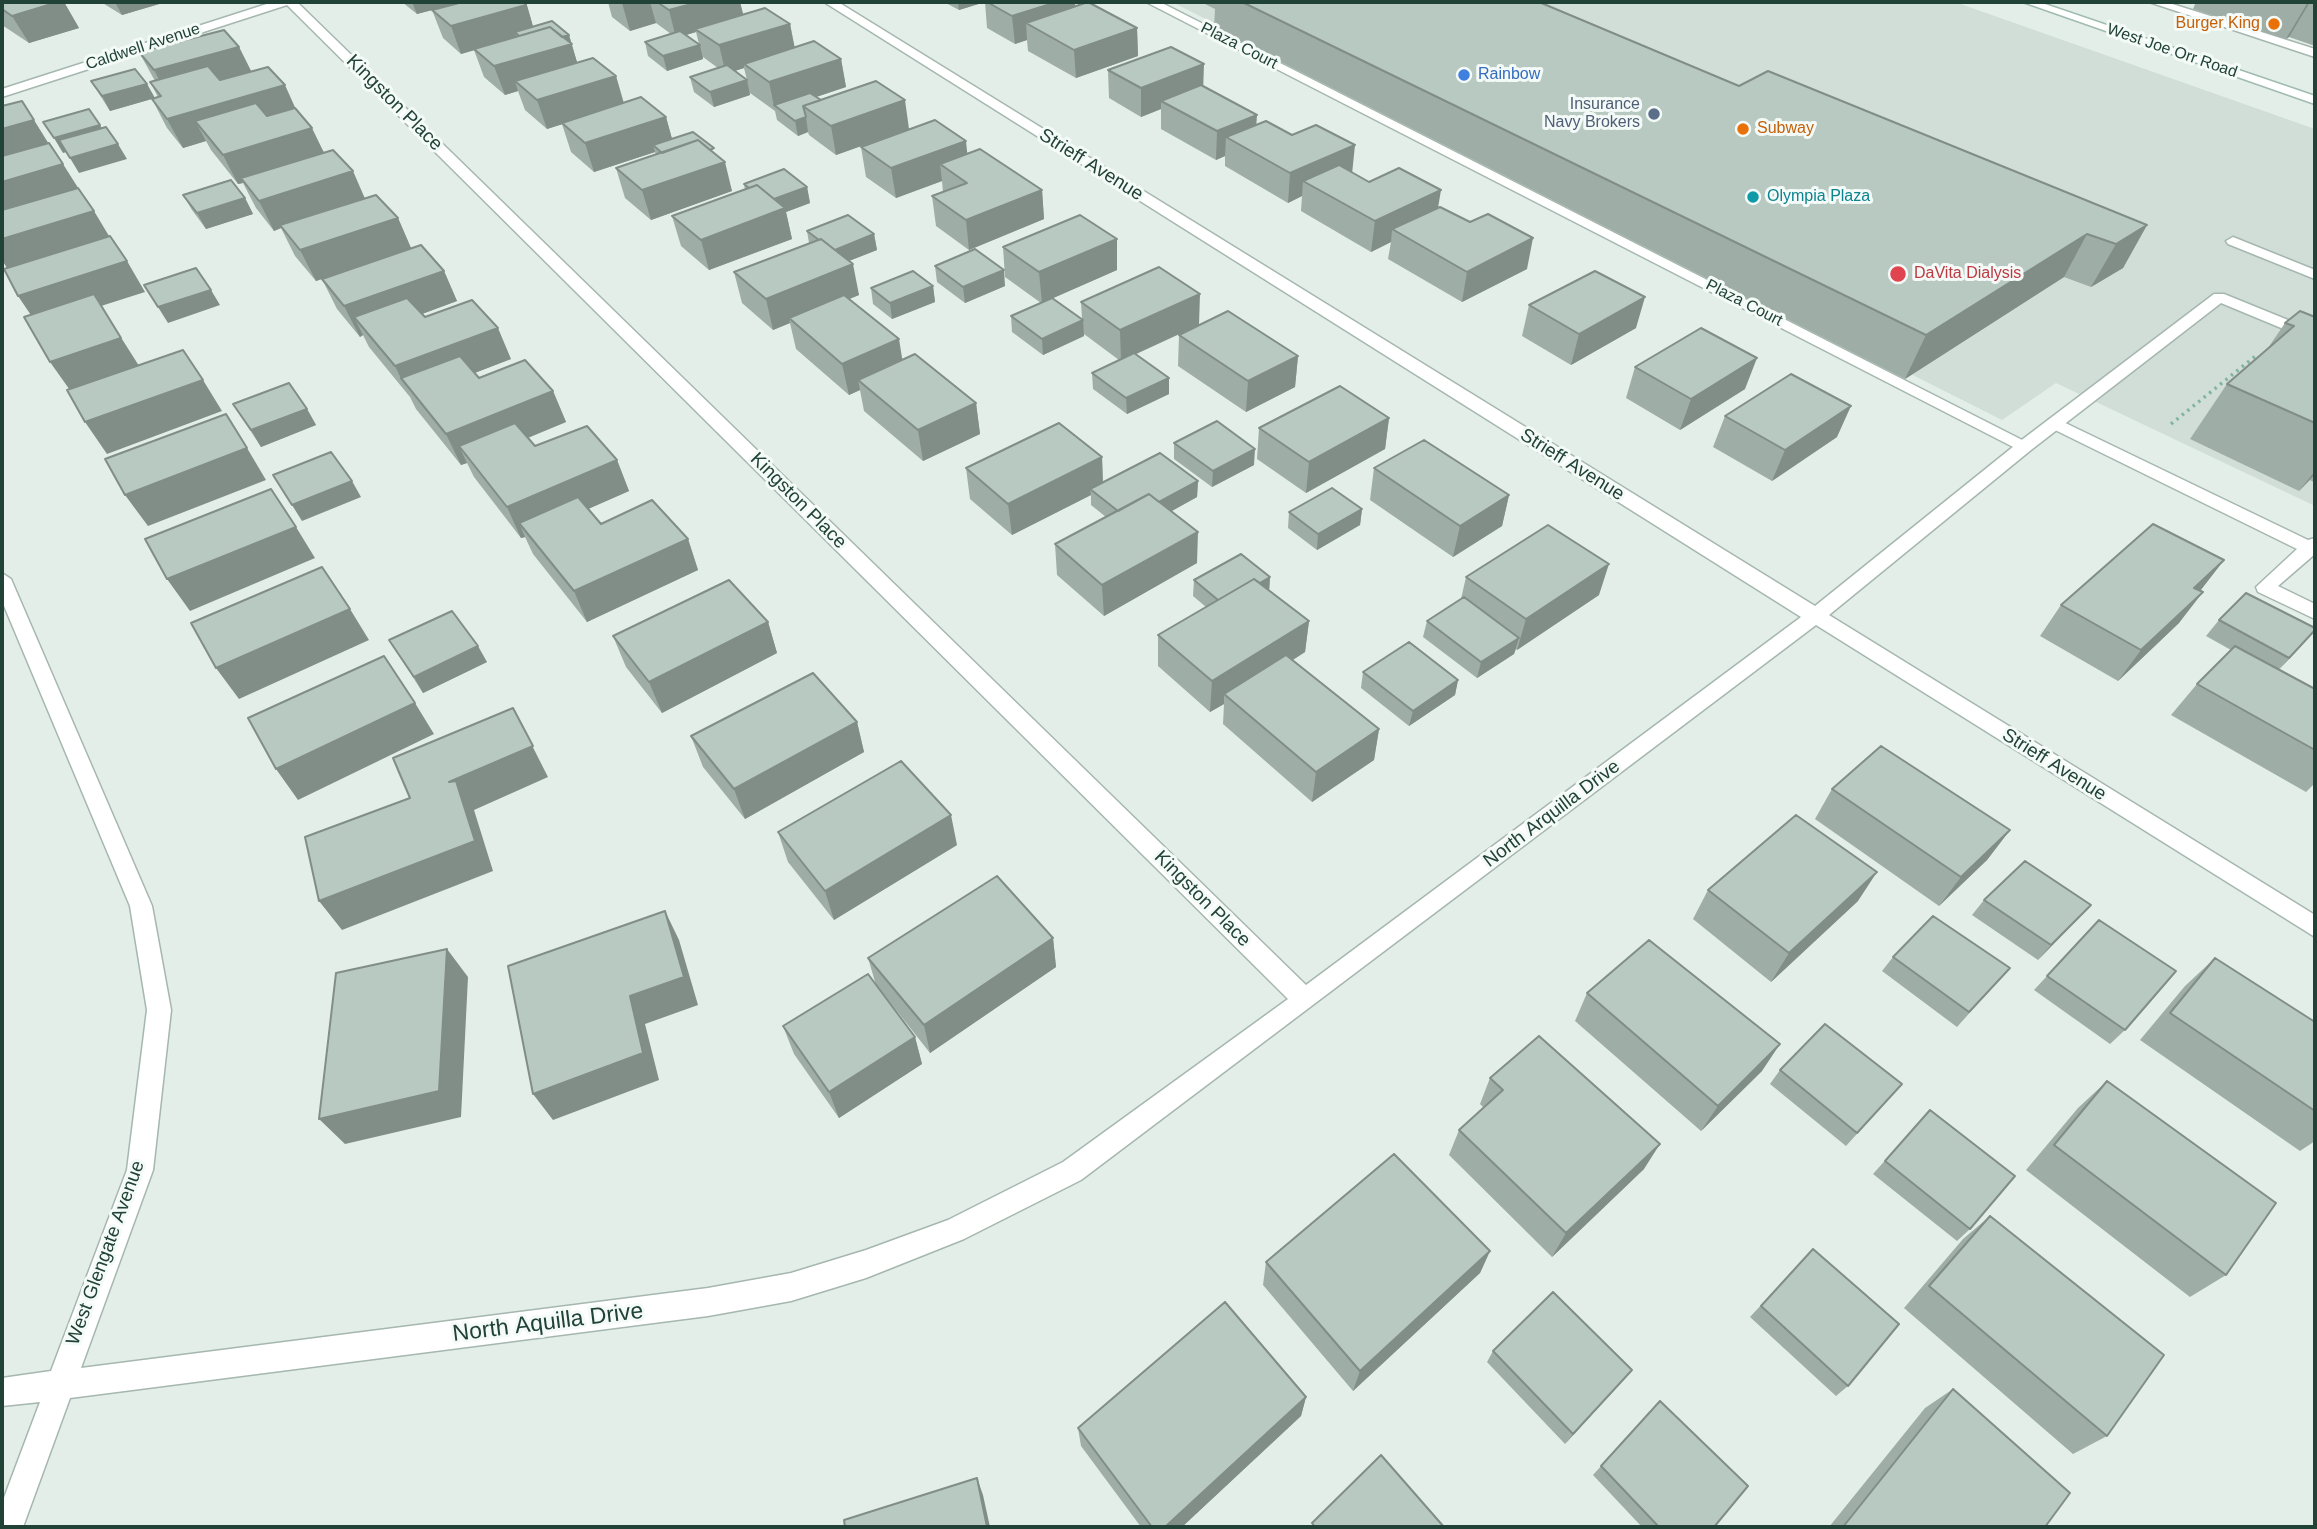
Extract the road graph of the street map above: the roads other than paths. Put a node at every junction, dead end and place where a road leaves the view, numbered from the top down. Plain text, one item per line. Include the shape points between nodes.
1 (284, 2) edge
2 (291, 2) edge
3 (830, 2) edge
4 (1152, 2) edge
5 (2029, 2) edge
6 (2155, 2) edge
7 (2315, 53) edge
8 (2, 93) edge
9 (2315, 100) edge
10 (2233, 241) dead end
11 (2315, 275) edge
12 (2315, 337) edge
13 (2055, 423) junction
14 (2025, 446) junction
15 (2313, 546) edge
16 (2, 579) edge
17 (2315, 612) edge
18 (1815, 616) junction
19 (2315, 927) edge
20 (1305, 1000) junction
21 (1072, 1171) joint
22 (57, 1386) junction
23 (2, 1392) edge
24 (8, 1527) edge

1 - 8 street, Caldwell Avenue
2 - 20 street, Kingston Place
3 - 18 street, Strieff Avenue
4 - 14 street, Plaza Court
5 - 9 street, West Joe Orr Road
6 - 7 street
10 - 11 street
12 - 13 street via 2219,298
13 - 14 street
13 - 15 street
14 - 18 street, North Arquilla Drive
15 - 17 street via 2264,587
16 - 22 street, West Glengate Avenue via 141,906 159,1010 140,1170
18 - 19 street, Strieff Avenue
18 - 20 street, North Arquilla Drive
20 - 21 street, North Arquilla Drive
21 - 22 street, North Aquilla Drive via 955,1230 791,1287 708,1302
22 - 23 street, North Aquilla Drive
22 - 24 street, West Glengate Avenue

